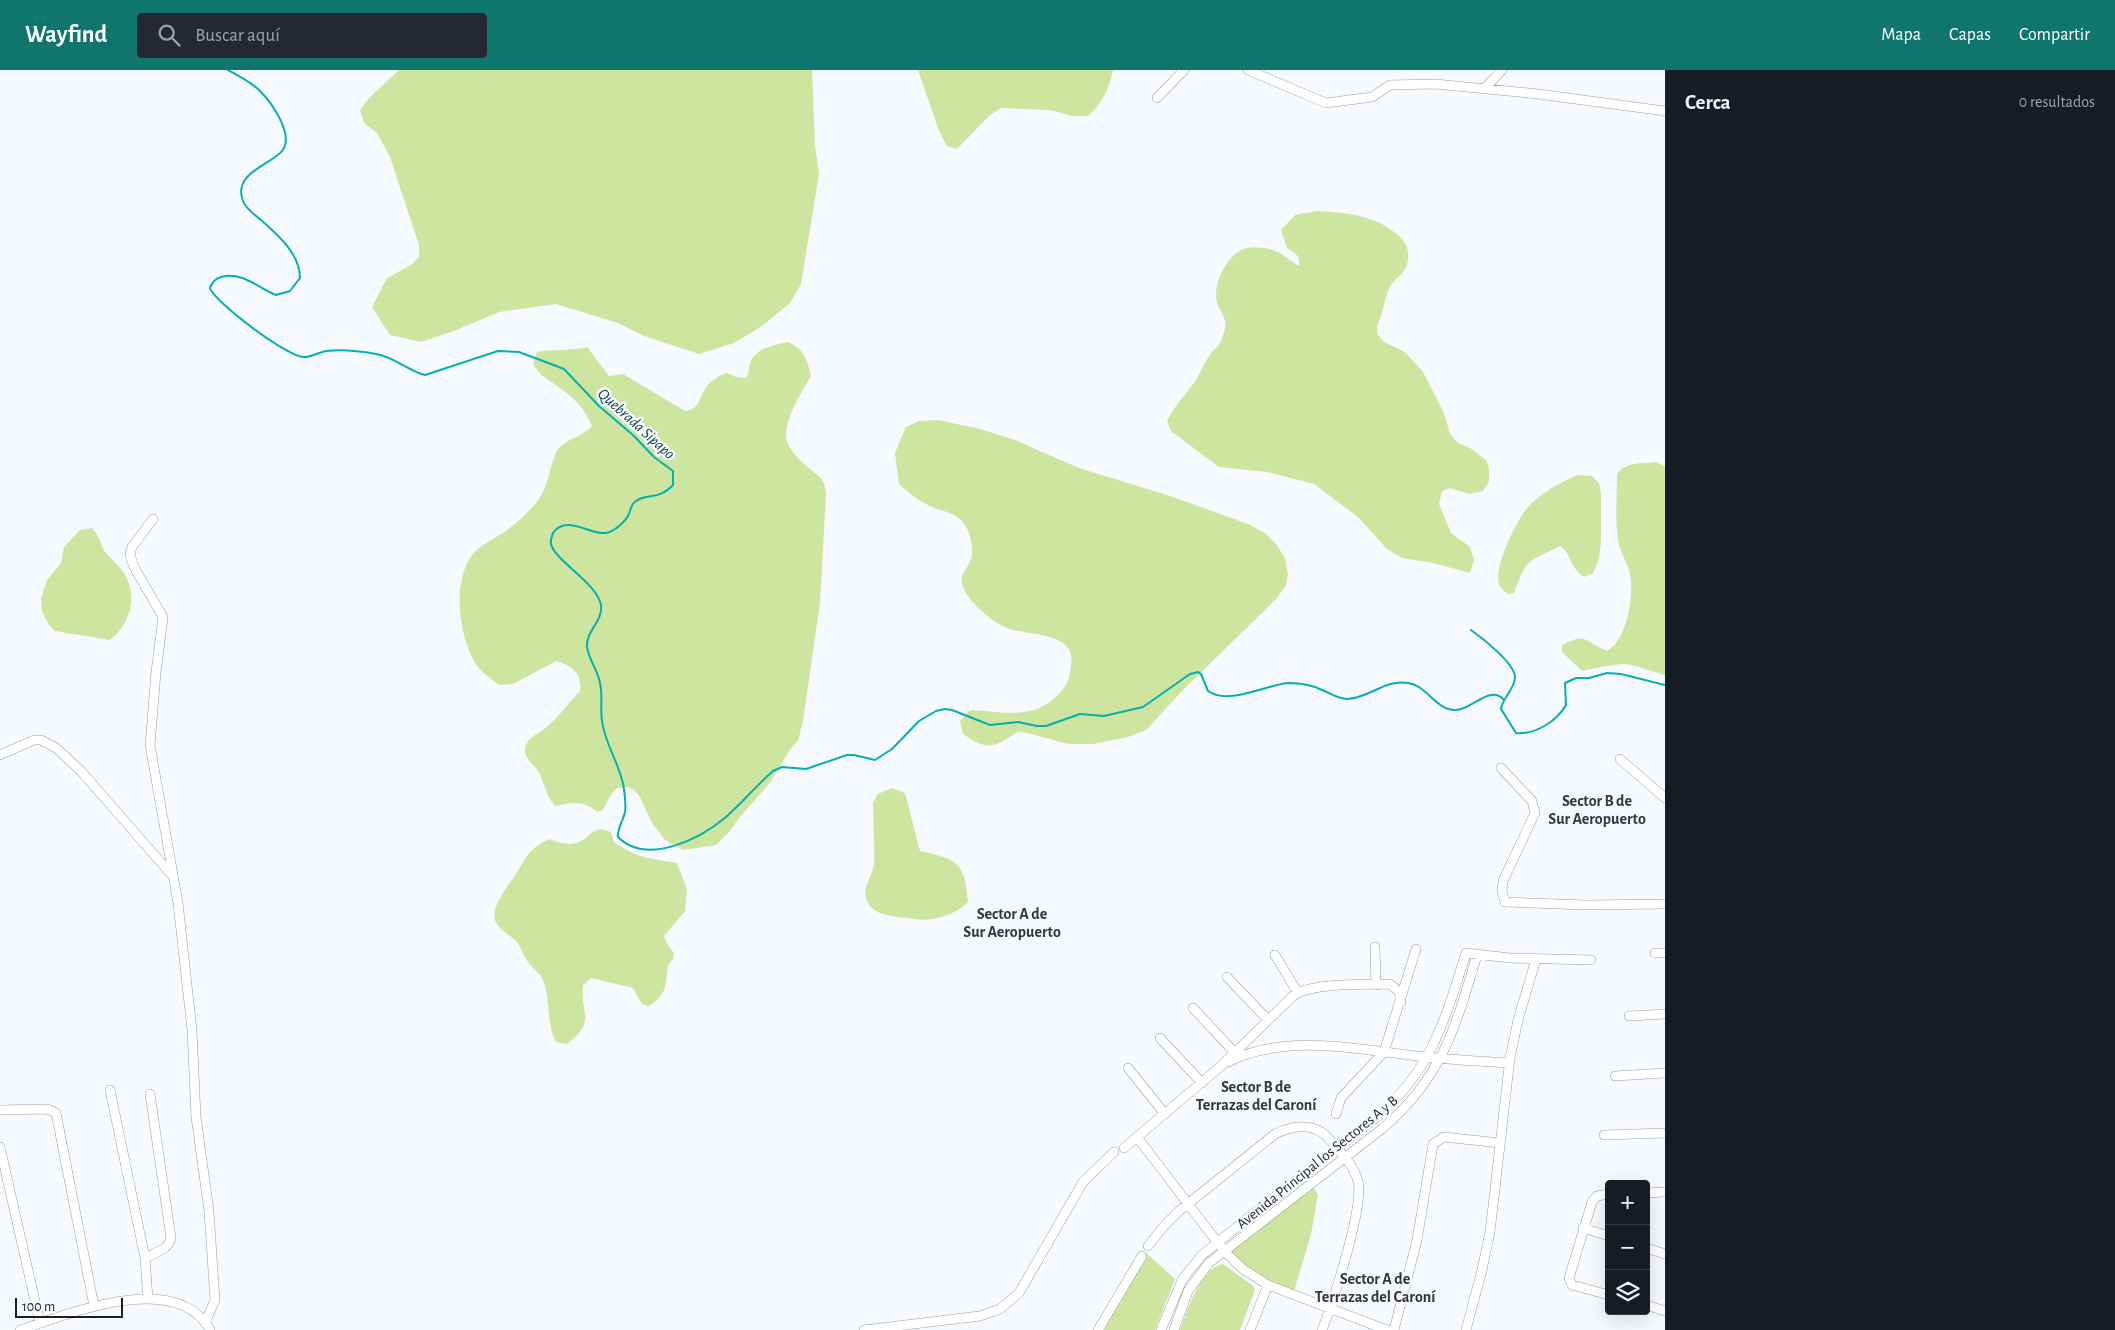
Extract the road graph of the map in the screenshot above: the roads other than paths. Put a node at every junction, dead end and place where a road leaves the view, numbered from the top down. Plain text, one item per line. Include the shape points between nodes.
1 (1184, 70) edge
2 (1248, 70) edge
3 (1502, 70) edge
4 (1484, 88) junction
5 (1157, 98) dead end
6 (1665, 111) edge
7 (153, 519) dead end
8 (0, 756) edge
9 (1620, 759) dead end
10 (1501, 768) dead end
11 (1665, 798) edge
12 (171, 875) junction
13 (1665, 904) edge
14 (1376, 947) dead end
15 (1416, 949) dead end
16 (1275, 955) dead end
17 (1477, 955) junction
18 (1536, 959) junction
19 (1591, 960) dead end
20 (1227, 977) dead end
21 (1376, 985) junction
22 (1298, 993) junction
23 (1401, 1002) junction
24 (1193, 1008) dead end
25 (1665, 1014) edge
26 (1629, 1016) dead end
27 (1268, 1020) junction
28 (1160, 1038) dead end
29 (1384, 1052) junction
30 (1235, 1053) junction
31 (1428, 1058) junction
32 (1441, 1058) junction
33 (1509, 1063) junction
34 (1221, 1066) junction
35 (1128, 1068) dead end
36 (1665, 1073) edge
37 (1615, 1076) dead end
38 (1202, 1083) junction
39 (110, 1090) dead end
40 (150, 1094) dead end
41 (0, 1110) edge
42 (1165, 1114) junction
43 (1336, 1114) dead end
44 (1665, 1133) edge
45 (1604, 1135) dead end
46 (1137, 1137) junction
47 (1500, 1143) junction
48 (0, 1147) edge
49 (1124, 1148) dead end
50 (1338, 1148) junction
51 (1114, 1152) dead end
52 (1345, 1157) junction
53 (1665, 1192) edge
54 (1650, 1193) edge
55 (1605, 1195) edge
56 (1188, 1204) junction
57 (1583, 1228) junction
58 (1605, 1235) edge
59 (1217, 1242) junction
60 (1148, 1246) dead end
61 (1650, 1249) edge
62 (1224, 1251) junction
63 (1665, 1254) edge
64 (1142, 1256) dead end
65 (146, 1258) junction
66 (1268, 1285) junction
67 (1605, 1294) edge
68 (148, 1299) junction
69 (94, 1306) junction
70 (1650, 1306) edge
71 (1330, 1309) junction
72 (1665, 1310) edge
73 (35, 1326) edge
74 (943, 1326) edge
75 (208, 1327) edge
76 (20, 1330) edge
77 (864, 1330) edge
78 (1098, 1330) edge
79 (1161, 1330) edge
80 (1174, 1330) edge
81 (1250, 1330) edge
82 (1322, 1330) edge
83 (1386, 1330) edge
84 (1394, 1330) edge
85 (1466, 1330) edge

1 - 5 street
2 - 4 street via 1326,103 1372,97 1390,85
3 - 4 street
4 - 6 street
7 - 12 street via 130,554 163,617 150,745
8 - 12 street via 34,740 47,742 56,748 81,771
9 - 11 street
10 - 13 street via 1532,802 1535,813 1503,881 1505,902
12 - 75 street via 185,962 196,1117 212,1252 214,1300
14 - 21 street
15 - 23 street
16 - 22 street
17 - 18 street
17 - 31 street, Avenida Principal los Sectores A y B via 1466,953
17 - 32 street, Avenida Principal los Sectores A y B via 1458,1020
18 - 19 street
18 - 33 street
20 - 27 street
21 - 22 street via 1319,987
21 - 23 street via 1393,986 1399,992
22 - 27 street
23 - 29 street
24 - 30 street
25 - 26 street
27 - 30 street
28 - 38 street
29 - 31 street
29 - 34 street via 1284,1046 1256,1051
29 - 43 street via 1341,1098
30 - 34 street
31 - 32 street
31 - 50 street, Avenida Principal los Sectores A y B via 1395,1101
32 - 33 street
32 - 52 street, Avenida Principal los Sectores A y B via 1398,1114
33 - 47 street
34 - 38 street
35 - 42 street
36 - 37 street
38 - 42 street
39 - 65 street
40 - 65 street via 171,1238 164,1249
41 - 69 street via 45,1109 56,1114
42 - 46 street
44 - 45 street
46 - 49 street
46 - 56 street
47 - 84 street via 1444,1137 1433,1144 1417,1240
47 - 85 street via 1486,1252
48 - 73 street
50 - 52 street
50 - 56 street via 1315,1128 1287,1128 1263,1142
50 - 59 street, Avenida Principal los Sectores A y B
51 - 74 street via 1083,1182 1013,1299 990,1314
52 - 62 street, Avenida Principal los Sectores A y B
52 - 71 street via 1356,1175 1358,1189 1345,1259
53 - 54 street
55 - 57 street via 1597,1196 1592,1202
56 - 59 street
56 - 60 street via 1169,1220
57 - 58 street
57 - 67 street via 1569,1281
59 - 62 street
59 - 79 street, Avenida Principal los Sectores A y B via 1182,1280
61 - 63 street
62 - 66 street via 1243,1269
62 - 80 street, Avenida Principal los Sectores A y B via 1193,1283
64 - 78 street
65 - 68 street
66 - 71 street
66 - 81 street
68 - 69 street
68 - 75 street via 171,1301 190,1310
69 - 73 street
70 - 72 street
71 - 82 street
71 - 83 street
73 - 76 street
74 - 77 street

